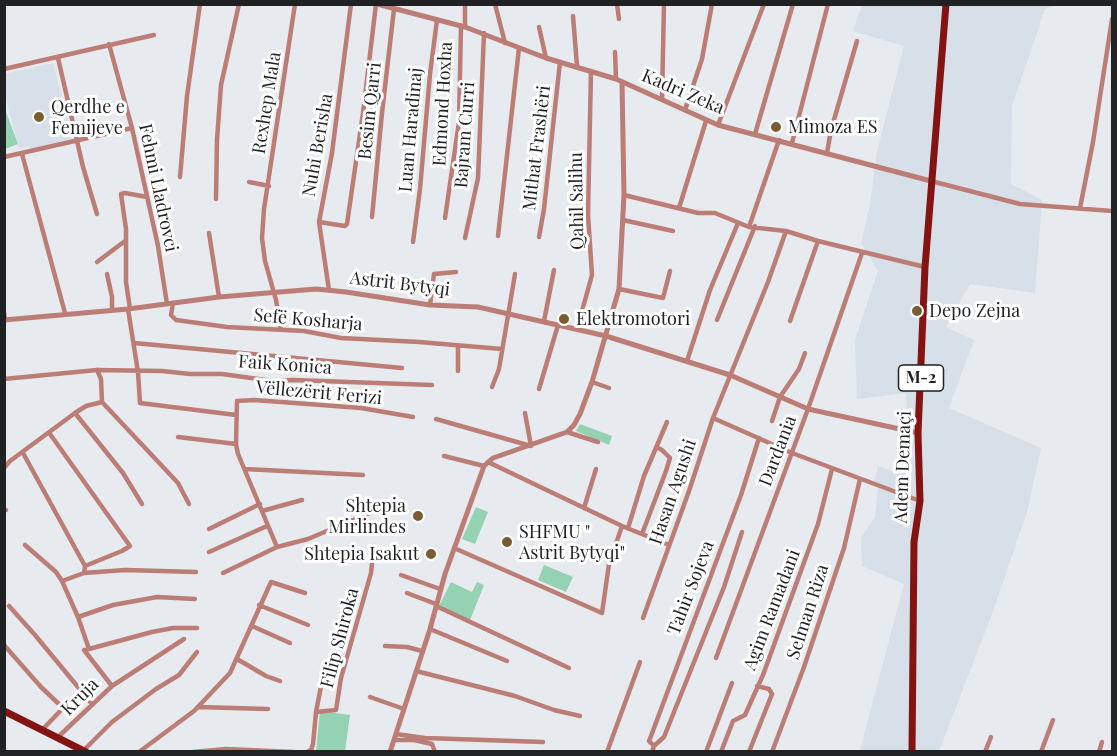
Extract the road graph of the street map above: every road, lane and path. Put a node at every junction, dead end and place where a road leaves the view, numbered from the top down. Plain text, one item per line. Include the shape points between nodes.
1 (200, 4) edge
2 (239, 4) edge
3 (296, 4) edge
4 (351, 4) edge
5 (465, 4) edge
6 (495, 4) edge
7 (617, 4) edge
8 (664, 4) edge
9 (712, 4) edge
10 (764, 4) edge
11 (793, 4) edge
12 (828, 4) edge
13 (946, 4) edge
14 (379, 5) edge
15 (394, 9) junction
16 (573, 16) dead end
17 (1113, 18) edge
18 (619, 19) dead end
19 (437, 20) junction
20 (463, 26) junction
21 (539, 27) dead end
22 (484, 33) junction
23 (154, 35) dead end
24 (857, 41) dead end
25 (505, 43) junction
26 (109, 44) junction
27 (519, 48) junction
28 (615, 52) dead end
29 (58, 58) junction
30 (546, 58) junction
31 (560, 62) junction
32 (577, 66) junction
33 (4, 69) edge
34 (591, 71) junction
35 (616, 79) junction
36 (622, 82) junction
37 (662, 99) junction
38 (685, 110) junction
39 (706, 121) junction
40 (718, 125) junction
41 (132, 128) junction
42 (755, 134) junction
43 (779, 140) junction
44 (77, 142) junction
45 (792, 143) junction
46 (826, 153) junction
47 (22, 154) junction
48 (4, 158) edge
49 (180, 177) dead end
50 (249, 182) dead end
51 (931, 182) junction
52 (268, 186) junction
53 (624, 195) junction
54 (147, 197) junction
55 (216, 198) dead end
56 (679, 208) junction
57 (1080, 208) junction
58 (1113, 211) edge
59 (97, 214) dead end
60 (372, 217) dead end
61 (445, 218) dead end
62 (623, 219) junction
63 (319, 222) junction
64 (738, 223) junction
65 (752, 226) junction
66 (673, 231) dead end
67 (786, 231) junction
68 (209, 232) dead end
69 (498, 236) dead end
70 (539, 237) dead end
71 (465, 238) dead end
72 (125, 241) junction
73 (818, 241) junction
74 (413, 242) dead end
75 (862, 253) junction
76 (97, 262) dead end
77 (925, 267) junction
78 (554, 270) dead end
79 (670, 271) dead end
80 (456, 272) dead end
81 (107, 274) dead end
82 (515, 274) dead end
83 (619, 289) junction
84 (328, 290) junction
85 (273, 294) junction
86 (219, 297) junction
87 (170, 304) junction
88 (429, 305) junction
89 (112, 309) junction
90 (129, 309) junction
91 (4, 312) edge
92 (65, 314) junction
93 (507, 314) junction
94 (5, 320) edge
95 (544, 321) junction
96 (717, 321) dead end
97 (790, 321) dead end
98 (558, 325) junction
99 (281, 329) junction
100 (578, 329) junction
101 (606, 336) junction
102 (134, 343) junction
103 (458, 346) junction
104 (502, 349) junction
105 (805, 353) dead end
106 (687, 361) junction
107 (402, 368) dead end
108 (97, 370) junction
109 (458, 371) dead end
110 (138, 372) junction
111 (730, 375) junction
112 (4, 380) edge
113 (592, 381) junction
114 (432, 385) dead end
115 (492, 387) dead end
116 (609, 388) dead end
117 (539, 389) dead end
118 (780, 397) junction
119 (102, 402) junction
120 (808, 409) junction
121 (75, 413) junction
122 (525, 413) dead end
123 (236, 415) junction
124 (413, 417) dead end
125 (436, 418) dead end
126 (713, 418) junction
127 (772, 421) dead end
128 (667, 422) dead end
129 (567, 432) junction
130 (918, 433) junction
131 (50, 434) junction
132 (178, 437) dead end
133 (759, 438) junction
134 (598, 442) dead end
135 (236, 444) junction
136 (531, 446) junction
137 (656, 447) junction
138 (23, 453) junction
139 (792, 453) junction
140 (444, 456) dead end
141 (486, 464) junction
142 (4, 468) edge
143 (245, 469) junction
144 (596, 469) dead end
145 (832, 469) junction
146 (363, 475) dead end
147 (860, 479) junction
148 (302, 500) dead end
149 (920, 501) junction
150 (142, 504) dead end
151 (189, 504) dead end
152 (260, 504) junction
153 (584, 508) junction
154 (379, 509) dead end
155 (262, 511) junction
156 (267, 526) junction
157 (625, 527) junction
158 (209, 530) dead end
159 (742, 532) dead end
160 (642, 534) junction
161 (669, 544) junction
162 (25, 545) dead end
163 (374, 546) dead end
164 (277, 547) junction
165 (454, 548) junction
166 (209, 552) dead end
167 (85, 566) junction
168 (196, 572) dead end
169 (84, 573) junction
170 (223, 573) dead end
171 (401, 575) dead end
172 (62, 581) junction
173 (440, 589) junction
174 (305, 593) dead end
175 (407, 593) dead end
176 (195, 599) dead end
177 (260, 605) junction
178 (436, 605) junction
179 (9, 606) dead end
180 (78, 617) junction
181 (643, 618) dead end
182 (308, 624) dead end
183 (252, 626) junction
184 (197, 628) dead end
185 (430, 629) junction
186 (184, 639) dead end
187 (290, 643) dead end
188 (4, 645) edge
189 (385, 646) dead end
190 (89, 649) junction
191 (422, 651) junction
192 (196, 652) dead end
193 (716, 658) dead end
194 (237, 659) junction
195 (507, 661) dead end
196 (640, 662) dead end
197 (569, 668) dead end
198 (416, 671) junction
199 (323, 676) dead end
200 (280, 681) dead end
201 (732, 683) dead end
202 (112, 686) junction
203 (757, 686) junction
204 (370, 697) dead end
205 (92, 704) junction
206 (198, 707) junction
207 (268, 709) dead end
208 (404, 709) junction
209 (4, 711) edge
210 (316, 712) junction
211 (580, 716) dead end
212 (1053, 720) dead end
213 (43, 729) junction
214 (58, 737) junction
215 (395, 737) junction
216 (991, 737) dead end
217 (543, 742) dead end
218 (1102, 742) dead end
219 (653, 749) edge
220 (82, 750) edge
221 (139, 752) edge
222 (193, 752) edge
223 (293, 752) edge
224 (307, 752) edge
225 (390, 752) edge
226 (435, 752) edge
227 (607, 752) edge
228 (706, 752) edge
229 (721, 752) edge
230 (749, 752) edge
231 (772, 752) edge
232 (912, 752) edge
233 (985, 752) edge
234 (1041, 752) edge
235 (1099, 752) edge

1 - 49 street
2 - 55 street via 221,85
3 - 52 street, Rexhep Mala
4 - 63 street, Nuhi Berisha via 343,82
5 - 20 street
6 - 25 street
7 - 18 street
8 - 37 street
9 - 38 street via 702,58
10 - 40 street
11 - 42 street
12 - 45 street
13 - 51 main road, Adem Demaçi / M-2
14 - 15 street, Kadri Zeka
14 - 63 street via 347,224
15 - 19 street, Kadri Zeka
15 - 60 street, Besim Qarri
16 - 32 street
17 - 57 street
19 - 20 street, Kadri Zeka
19 - 74 street, Luan Haradinaj
20 - 22 street, Kadri Zeka
20 - 61 street, Edmond Hoxha via 459,122
21 - 30 street
22 - 25 street, Kadri Zeka
22 - 71 street, Bajram Curri via 478,178
23 - 26 street
24 - 46 street
25 - 27 street, Kadri Zeka
26 - 29 street
26 - 41 street, Fehmi Lladrovci
27 - 30 street, Kadri Zeka
27 - 69 street
28 - 35 street
29 - 33 street
29 - 44 street
30 - 31 street, Kadri Zeka
31 - 32 street, Kadri Zeka
31 - 70 street, Mithat Frashëri
32 - 34 street, Kadri Zeka
34 - 35 street, Kadri Zeka
34 - 100 street, Qahil Salihu via 588,215 592,275
35 - 36 street, Kadri Zeka
36 - 37 street, Kadri Zeka
36 - 53 street
37 - 38 street, Kadri Zeka
38 - 39 street, Kadri Zeka
39 - 40 street, Kadri Zeka
39 - 56 street
40 - 42 street, Kadri Zeka
41 - 44 street
41 - 54 street, Fehmi Lladrovci
42 - 43 street, Kadri Zeka
43 - 45 street, Kadri Zeka
43 - 65 street
44 - 47 street
44 - 59 street
45 - 46 street, Kadri Zeka
46 - 51 street, Kadri Zeka
47 - 48 street
47 - 92 street
50 - 52 street
51 - 57 street via 1020,204
51 - 77 main road, Adem Demaçi / M-2
52 - 85 street, Rexhep Mala via 262,238
53 - 56 street
53 - 62 street
54 - 72 street via 122,194
54 - 87 street, Fehmi Lladrovci
56 - 64 street via 715,213
57 - 58 street
62 - 66 street
62 - 83 street
63 - 84 street, Nuhi Berisha
64 - 65 street
64 - 106 street via 710,290
65 - 67 street
65 - 96 street
67 - 73 street
67 - 111 street, Hasan Agushi
68 - 86 street
72 - 76 street
72 - 90 street
73 - 75 street
73 - 97 street
75 - 77 street
75 - 120 street, Dardania
77 - 130 main road, Adem Demaçi / M-2
78 - 95 street
79 - 83 street via 663,298
80 - 88 street via 434,274
81 - 89 street
82 - 93 street
83 - 101 street
84 - 85 street, Astrit Bytyqi
84 - 88 street, Astrit Bytyqi
85 - 86 street, Astrit Bytyqi
85 - 99 street, Rexhep Mala
86 - 87 street, Astrit Bytyqi
87 - 90 street, Astrit Bytyqi
87 - 99 street, Sefë Kosharja via 176,320
88 - 93 street, Astrit Bytyqi via 478,307
89 - 90 street, Astrit Bytyqi
89 - 92 street, Astrit Bytyqi
90 - 102 street
91 - 94 street
92 - 94 street, Astrit Bytyqi
93 - 95 street, Astrit Bytyqi
93 - 104 street
95 - 98 street, Astrit Bytyqi
98 - 100 street, Astrit Bytyqi
98 - 117 street
99 - 103 street, Sefë Kosharja via 341,338
100 - 101 street, Astrit Bytyqi
101 - 106 street, Astrit Bytyqi
101 - 113 street
102 - 107 street
102 - 110 street
103 - 104 street, Sefë Kosharja
103 - 109 street
104 - 115 street
105 - 118 street
106 - 111 street, Astrit Bytyqi
108 - 110 street, Faik Konica
108 - 112 street, Faik Konica
108 - 119 street
110 - 114 street, Faik Konica via 222,374 273,381
110 - 123 street via 143,405
111 - 118 street, Astrit Bytyqi
111 - 126 street, Hasan Agushi
113 - 116 street
113 - 129 street via 580,414
118 - 120 street, Astrit Bytyqi
118 - 127 street
119 - 121 street
119 - 151 street via 168,470
120 - 130 street, Astrit Bytyqi
120 - 139 street, Dardania
121 - 131 street
121 - 150 street via 123,473
122 - 136 street
123 - 124 street, Vëllezërit Ferizi via 238,400 361,408
123 - 135 street
125 - 136 street
126 - 133 street
126 - 161 street, Hasan Agushi
128 - 137 street
129 - 134 street
129 - 136 street
130 - 149 main road, Adem Demaçi / M-2
131 - 138 street
131 - 167 street via 130,546
132 - 135 street
133 - 139 street
133 - 219 street, Tahir Sojeva via 649,741
135 - 143 street
136 - 141 street
137 - 157 street
137 - 160 street via 670,458
138 - 142 street
138 - 167 street
139 - 145 street
139 - 193 street, Dardania
140 - 141 street
141 - 153 street
141 - 165 street
143 - 146 street
143 - 152 street
144 - 153 street
145 - 147 street
145 - 203 street, Agim Ramadani via 819,524
147 - 149 street
147 - 231 street, Selman Riza via 844,548
148 - 155 street
149 - 232 main road, Adem Demaçi / M-2 via 914,542
152 - 155 street
152 - 158 street
153 - 157 street
154 - 164 street via 308,539
155 - 156 street
156 - 164 street
156 - 166 street
157 - 160 street
157 - 165 street via 609,564 602,612
159 - 219 street via 664,737
160 - 161 street
161 - 181 street, Hasan Agushi
162 - 172 street, Kruja
163 - 210 street, Filip Shiroka via 371,573 341,678 336,710
164 - 170 street
165 - 173 street
167 - 169 street
168 - 169 street
169 - 172 street
171 - 173 street
172 - 180 street, Kruja
173 - 178 street
174 - 177 street via 271,582
175 - 178 street
176 - 180 street via 157,597 113,605
177 - 182 street
177 - 183 street
178 - 185 street
178 - 197 street
179 - 205 street
180 - 190 street, Kruja
183 - 187 street
183 - 194 street
184 - 190 street via 152,632
185 - 191 street
185 - 195 street
186 - 202 street
188 - 213 street via 63,708
189 - 191 street
190 - 202 street, Kruja via 84,650
191 - 198 street
192 - 220 street via 179,675 112,722
194 - 200 street
194 - 206 street
196 - 227 street
198 - 208 street
198 - 211 street
199 - 210 street
201 - 228 street
202 - 205 street, Kruja
203 - 229 street, Agim Ramadani via 745,715 733,722
203 - 230 street via 772,694
204 - 208 street
205 - 214 street, Kruja
206 - 207 street
206 - 221 street
208 - 215 street
209 - 213 main road
210 - 224 street, Filip Shiroka via 313,744
212 - 234 street
213 - 214 main road
214 - 220 main road
215 - 217 street
215 - 225 street
215 - 226 street via 432,744
216 - 233 street
218 - 235 street
222 - 223 street

